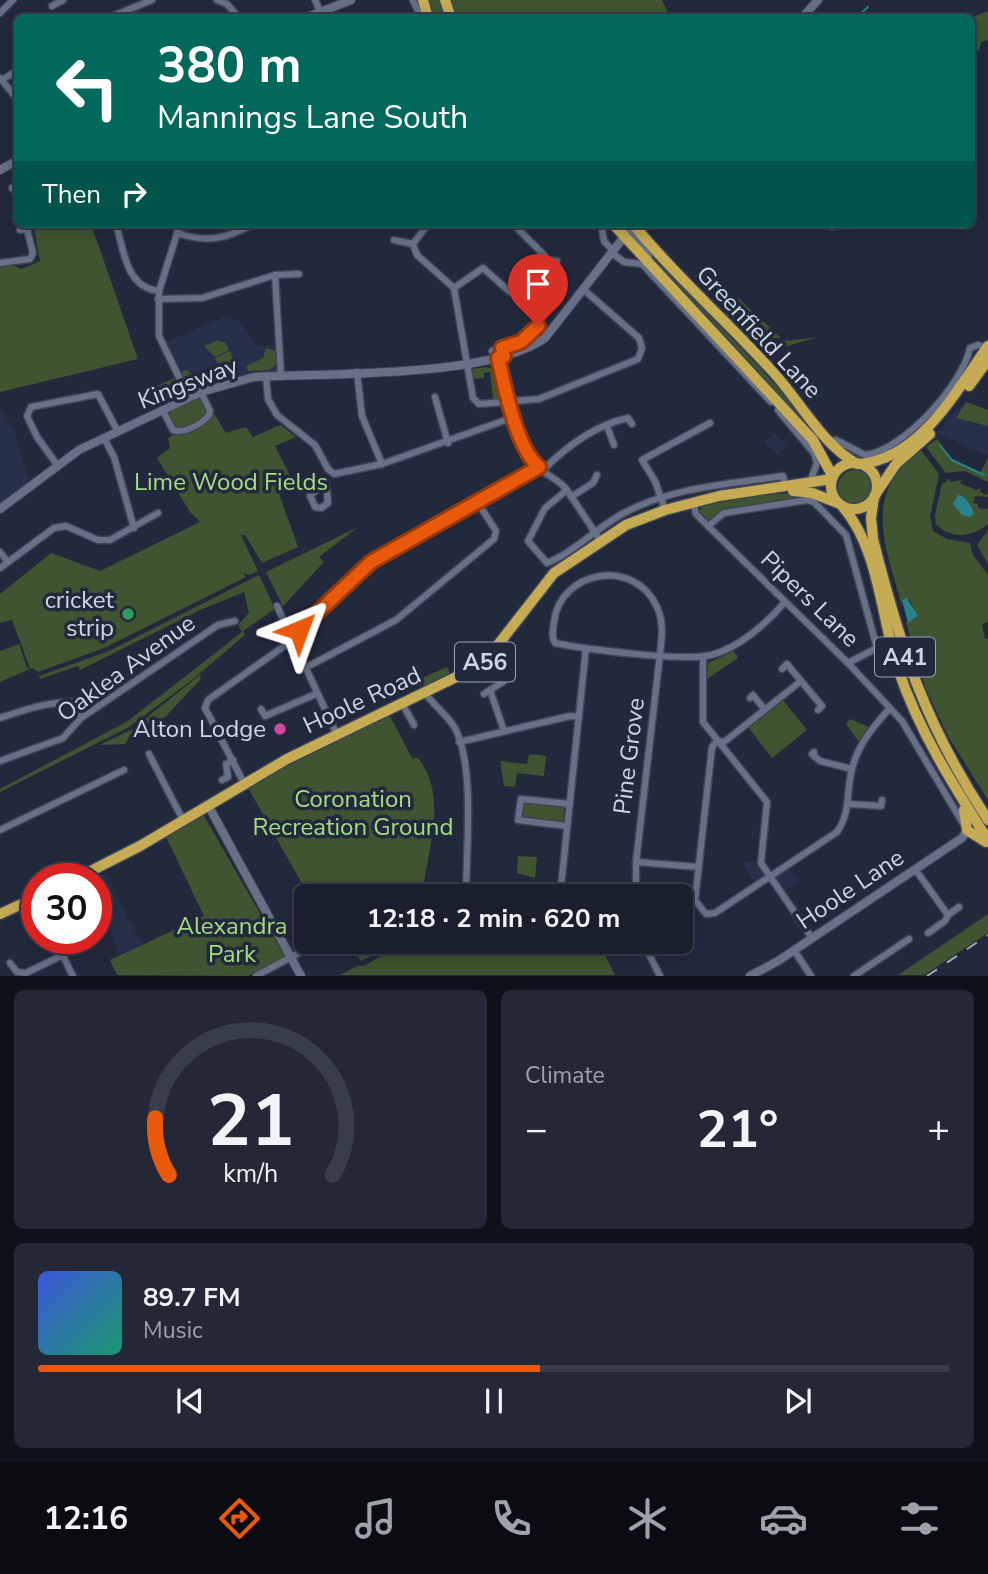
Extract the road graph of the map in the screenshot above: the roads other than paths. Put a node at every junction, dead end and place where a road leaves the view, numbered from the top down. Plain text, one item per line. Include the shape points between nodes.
1 (13, 0) edge
2 (63, 0) edge
3 (152, 0) edge
4 (217, 0) edge
5 (315, 0) edge
6 (351, 0) edge
7 (818, 0) edge
8 (52, 6) dead end
9 (320, 11) junction
10 (0, 13) edge
11 (118, 14) edge
12 (236, 14) edge
13 (314, 14) edge
14 (806, 14) edge
15 (1, 79) edge
16 (14, 95) edge
17 (117, 228) edge
18 (179, 228) edge
19 (240, 228) edge
20 (426, 228) edge
21 (517, 228) edge
22 (602, 228) edge
23 (629, 228) edge
24 (631, 228) edge
25 (631, 228) edge
26 (643, 228) edge
27 (20, 230) dead end
28 (177, 233) junction
29 (643, 236) junction
30 (394, 240) dead end
31 (413, 244) junction
32 (613, 252) junction
33 (558, 261) dead end
34 (0, 263) edge
35 (299, 274) dead end
36 (275, 275) junction
37 (454, 288) junction
38 (583, 289) junction
39 (510, 292) dead end
40 (158, 295) junction
41 (540, 326) dead end
42 (987, 351) edge
43 (499, 353) junction
44 (469, 364) junction
45 (356, 372) junction
46 (281, 375) junction
47 (266, 376) junction
48 (201, 392) junction
49 (435, 397) dead end
50 (189, 398) junction
51 (510, 403) junction
52 (163, 411) junction
53 (514, 417) junction
54 (710, 423) dead end
55 (632, 424) dead end
56 (607, 426) junction
57 (118, 432) junction
58 (104, 438) junction
59 (829, 442) junction
60 (448, 443) junction
61 (614, 445) dead end
62 (382, 464) junction
63 (858, 464) junction
64 (58, 466) junction
65 (541, 469) junction
66 (329, 472) junction
67 (597, 475) dead end
68 (832, 478) junction
69 (326, 483) dead end
70 (809, 484) junction
71 (786, 487) junction
72 (755, 489) junction
73 (569, 494) junction
74 (874, 496) junction
75 (662, 497) junction
76 (478, 503) junction
77 (693, 503) junction
78 (841, 505) junction
79 (0, 509) edge
80 (665, 510) junction
81 (158, 513) dead end
82 (708, 526) junction
83 (134, 528) junction
84 (597, 535) junction
85 (0, 552) edge
86 (8, 562) junction
87 (0, 568) edge
88 (785, 602) junction
89 (277, 606) dead end
90 (234, 621) dead end
91 (293, 638) junction
92 (586, 648) junction
93 (660, 654) junction
94 (703, 657) junction
95 (848, 663) junction
96 (305, 668) junction
97 (782, 669) dead end
98 (801, 681) junction
99 (503, 682) dead end
100 (425, 693) junction
101 (316, 695) junction
102 (750, 698) dead end
103 (402, 703) junction
104 (890, 708) junction
105 (261, 709) dead end
106 (765, 710) junction
107 (818, 710) dead end
108 (579, 716) junction
109 (0, 718) edge
110 (81, 718) junction
111 (414, 725) dead end
112 (504, 731) junction
113 (337, 735) junction
114 (717, 741) junction
115 (459, 742) junction
116 (149, 754) dead end
117 (811, 755) dead end
118 (233, 760) junction
119 (0, 761) edge
120 (852, 769) junction
121 (124, 770) dead end
122 (222, 780) dead end
123 (244, 783) junction
124 (960, 798) junction
125 (882, 800) dead end
126 (570, 804) junction
127 (849, 804) junction
128 (208, 805) junction
129 (982, 805) edge
130 (183, 820) junction
131 (988, 820) edge
132 (975, 821) junction
133 (567, 825) junction
134 (0, 830) edge
135 (967, 830) junction
136 (988, 842) edge
137 (636, 862) junction
138 (104, 863) edge
139 (699, 867) junction
140 (915, 869) junction
141 (771, 877) junction
142 (466, 884) edge
143 (561, 884) edge
144 (636, 884) edge
145 (21, 905) edge
146 (959, 907) dead end
147 (0, 914) edge
148 (948, 915) junction
149 (928, 933) dead end
150 (812, 938) junction
151 (909, 939) dead end
152 (794, 950) junction
153 (298, 954) edge
154 (649, 954) edge
155 (62, 955) joint
156 (291, 958) junction
157 (10, 963) dead end
158 (73, 975) edge
159 (257, 975) edge
160 (301, 975) edge
161 (660, 975) edge
162 (750, 975) edge
163 (811, 975) edge
164 (854, 975) edge

1 - 10 street
2 - 8 street
3 - 11 street
4 - 12 street
5 - 9 street
6 - 9 street
7 - 14 street
9 - 13 street
15 - 16 street
17 - 40 street via 133,280
18 - 28 street
19 - 28 street via 212,240
20 - 31 street
21 - 33 street via 549,260
22 - 32 street
23 - 32 street, Kingsway
24 - 29 highway, Greenfield Lane
25 - 68 highway, Greenfield Lane via 664,278 813,440
26 - 29 street
27 - 34 street via 27,229 33,253 30,259
28 - 40 street
29 - 59 highway, Greenfield Lane via 772,371
30 - 31 street
31 - 37 street via 416,256
32 - 38 street, Kingsway
32 - 70 street, Greenfield Lane via 624,262 642,264 782,414 817,460
35 - 36 street
36 - 40 street via 202,299
36 - 46 street
37 - 39 street via 483,268
37 - 44 street
38 - 43 street, Kingsway via 545,338 527,349
38 - 51 street via 639,338 638,359 545,397
40 - 50 street via 159,336
41 - 43 street
42 - 59 street via 978,345 970,348 966,364 933,408 894,443 865,455 836,440
42 - 63 highway via 921,433 889,457
42 - 74 highway via 935,430 888,472
43 - 44 street, Kingsway
43 - 51 street
44 - 45 street, Kingsway
44 - 51 street via 475,402
45 - 46 street, Kingsway
45 - 62 street via 362,416
46 - 47 street, Kingsway
47 - 48 street, Kingsway via 235,380
47 - 66 street via 268,399 277,415 315,445
48 - 50 street, Kingsway
48 - 52 street via 209,417 185,430 171,429
49 - 60 street
50 - 52 street, Kingsway
51 - 53 street
52 - 57 street, Kingsway
53 - 60 street
53 - 65 street via 528,453
54 - 75 street via 639,462
55 - 56 street via 628,418
56 - 61 street
56 - 65 street via 581,437
57 - 58 street, Kingsway
57 - 64 street via 98,394 31,407 30,425
58 - 64 street, Kingsway
58 - 83 street
59 - 63 highway, Greenfield Lane
60 - 62 street
62 - 66 street
63 - 68 highway via 843,466
63 - 74 highway via 876,480
64 - 79 street, Kingsway
65 - 73 street
65 - 76 street
66 - 69 street
67 - 73 street via 593,483
68 - 70 highway, Hoole Road / A56
68 - 78 highway via 831,492
70 - 71 highway, Hoole Road / A56
71 - 72 highway, Hoole Road / A56
71 - 75 street, Hoole Road via 783,476
72 - 77 highway, Hoole Road / A56
72 - 78 highway, Hoole Road / A56 via 812,493
73 - 84 street
73 - 84 street, Hoole Road via 545,508 528,541 547,563
74 - 78 highway via 857,509
74 - 129 highway, A41 via 873,539 903,652 938,737
75 - 80 street
75 - 84 street, Hoole Road via 627,511
76 - 91 street via 371,562
76 - 96 street via 496,531 494,539 396,620
77 - 80 highway, Hoole Road / A56
77 - 82 street, Pipers Lane
78 - 124 highway, A41 via 862,536 908,693
80 - 84 highway, Hoole Road / A56
81 - 83 street
82 - 88 street, Pipers Lane
82 - 95 street via 724,513 814,502 846,535 877,648
83 - 86 street via 117,539 103,541 66,526 54,528
84 - 100 highway, Hoole Road / A56 via 554,573 487,661
85 - 86 street
86 - 87 street
88 - 94 street via 738,643
88 - 95 street, Pipers Lane
89 - 91 street
90 - 110 street, Oaklea Avenue via 218,625
91 - 96 street
91 - 118 street via 208,701 205,708
92 - 93 street
92 - 93 street, Pine Grove via 553,641 555,615 565,595 588,578 611,575 638,585 656,604 662,627
92 - 108 street
93 - 94 street
93 - 137 street, Pine Grove
94 - 114 street via 702,719
95 - 104 street, Pipers Lane
96 - 101 street
97 - 98 street via 787,664
98 - 106 street
98 - 107 street via 822,706
99 - 112 street via 487,692
100 - 103 highway, Hoole Road / A56
100 - 115 street via 453,725
101 - 105 street via 265,716
101 - 113 street
102 - 106 street via 753,695
103 - 111 street
103 - 113 highway, Hoole Road / A56
104 - 120 street via 869,731
104 - 135 street, Pipers Lane via 908,729
106 - 114 street via 724,742
108 - 112 street
108 - 126 street
109 - 110 street via 50,702 73,702
110 - 119 street, Oaklea Avenue via 64,738
112 - 115 street
113 - 123 highway, Hoole Road / A56
114 - 139 street via 712,751
114 - 141 street via 768,802 761,863
115 - 142 street via 467,792
116 - 130 street
117 - 120 street
118 - 122 street via 226,764 228,777
118 - 123 street
120 - 127 street
121 - 134 street
123 - 128 highway, Hoole Road / A56
124 - 132 highway, A41
124 - 135 highway
125 - 127 street via 881,806
126 - 133 street
126 - 133 street via 521,799 518,820
127 - 141 street via 837,832
128 - 130 highway, Hoole Road / A56
128 - 156 street
129 - 131 highway, A41
130 - 138 highway, Hoole Road / A56
131 - 132 street
132 - 136 highway, A41
133 - 143 street
135 - 136 highway
135 - 140 street, Hoole Lane
137 - 139 street
137 - 144 street, Pine Grove
139 - 141 street via 695,900 706,914 715,913
140 - 148 street
140 - 150 street, Hoole Lane
141 - 150 street
145 - 147 highway
146 - 148 street
148 - 149 street
150 - 152 street, Hoole Lane
151 - 164 street
152 - 162 street, Hoole Lane
152 - 163 street
153 - 156 street
154 - 161 street
155 - 157 street via 26,973 17,972
155 - 158 street
156 - 159 street
156 - 160 street

